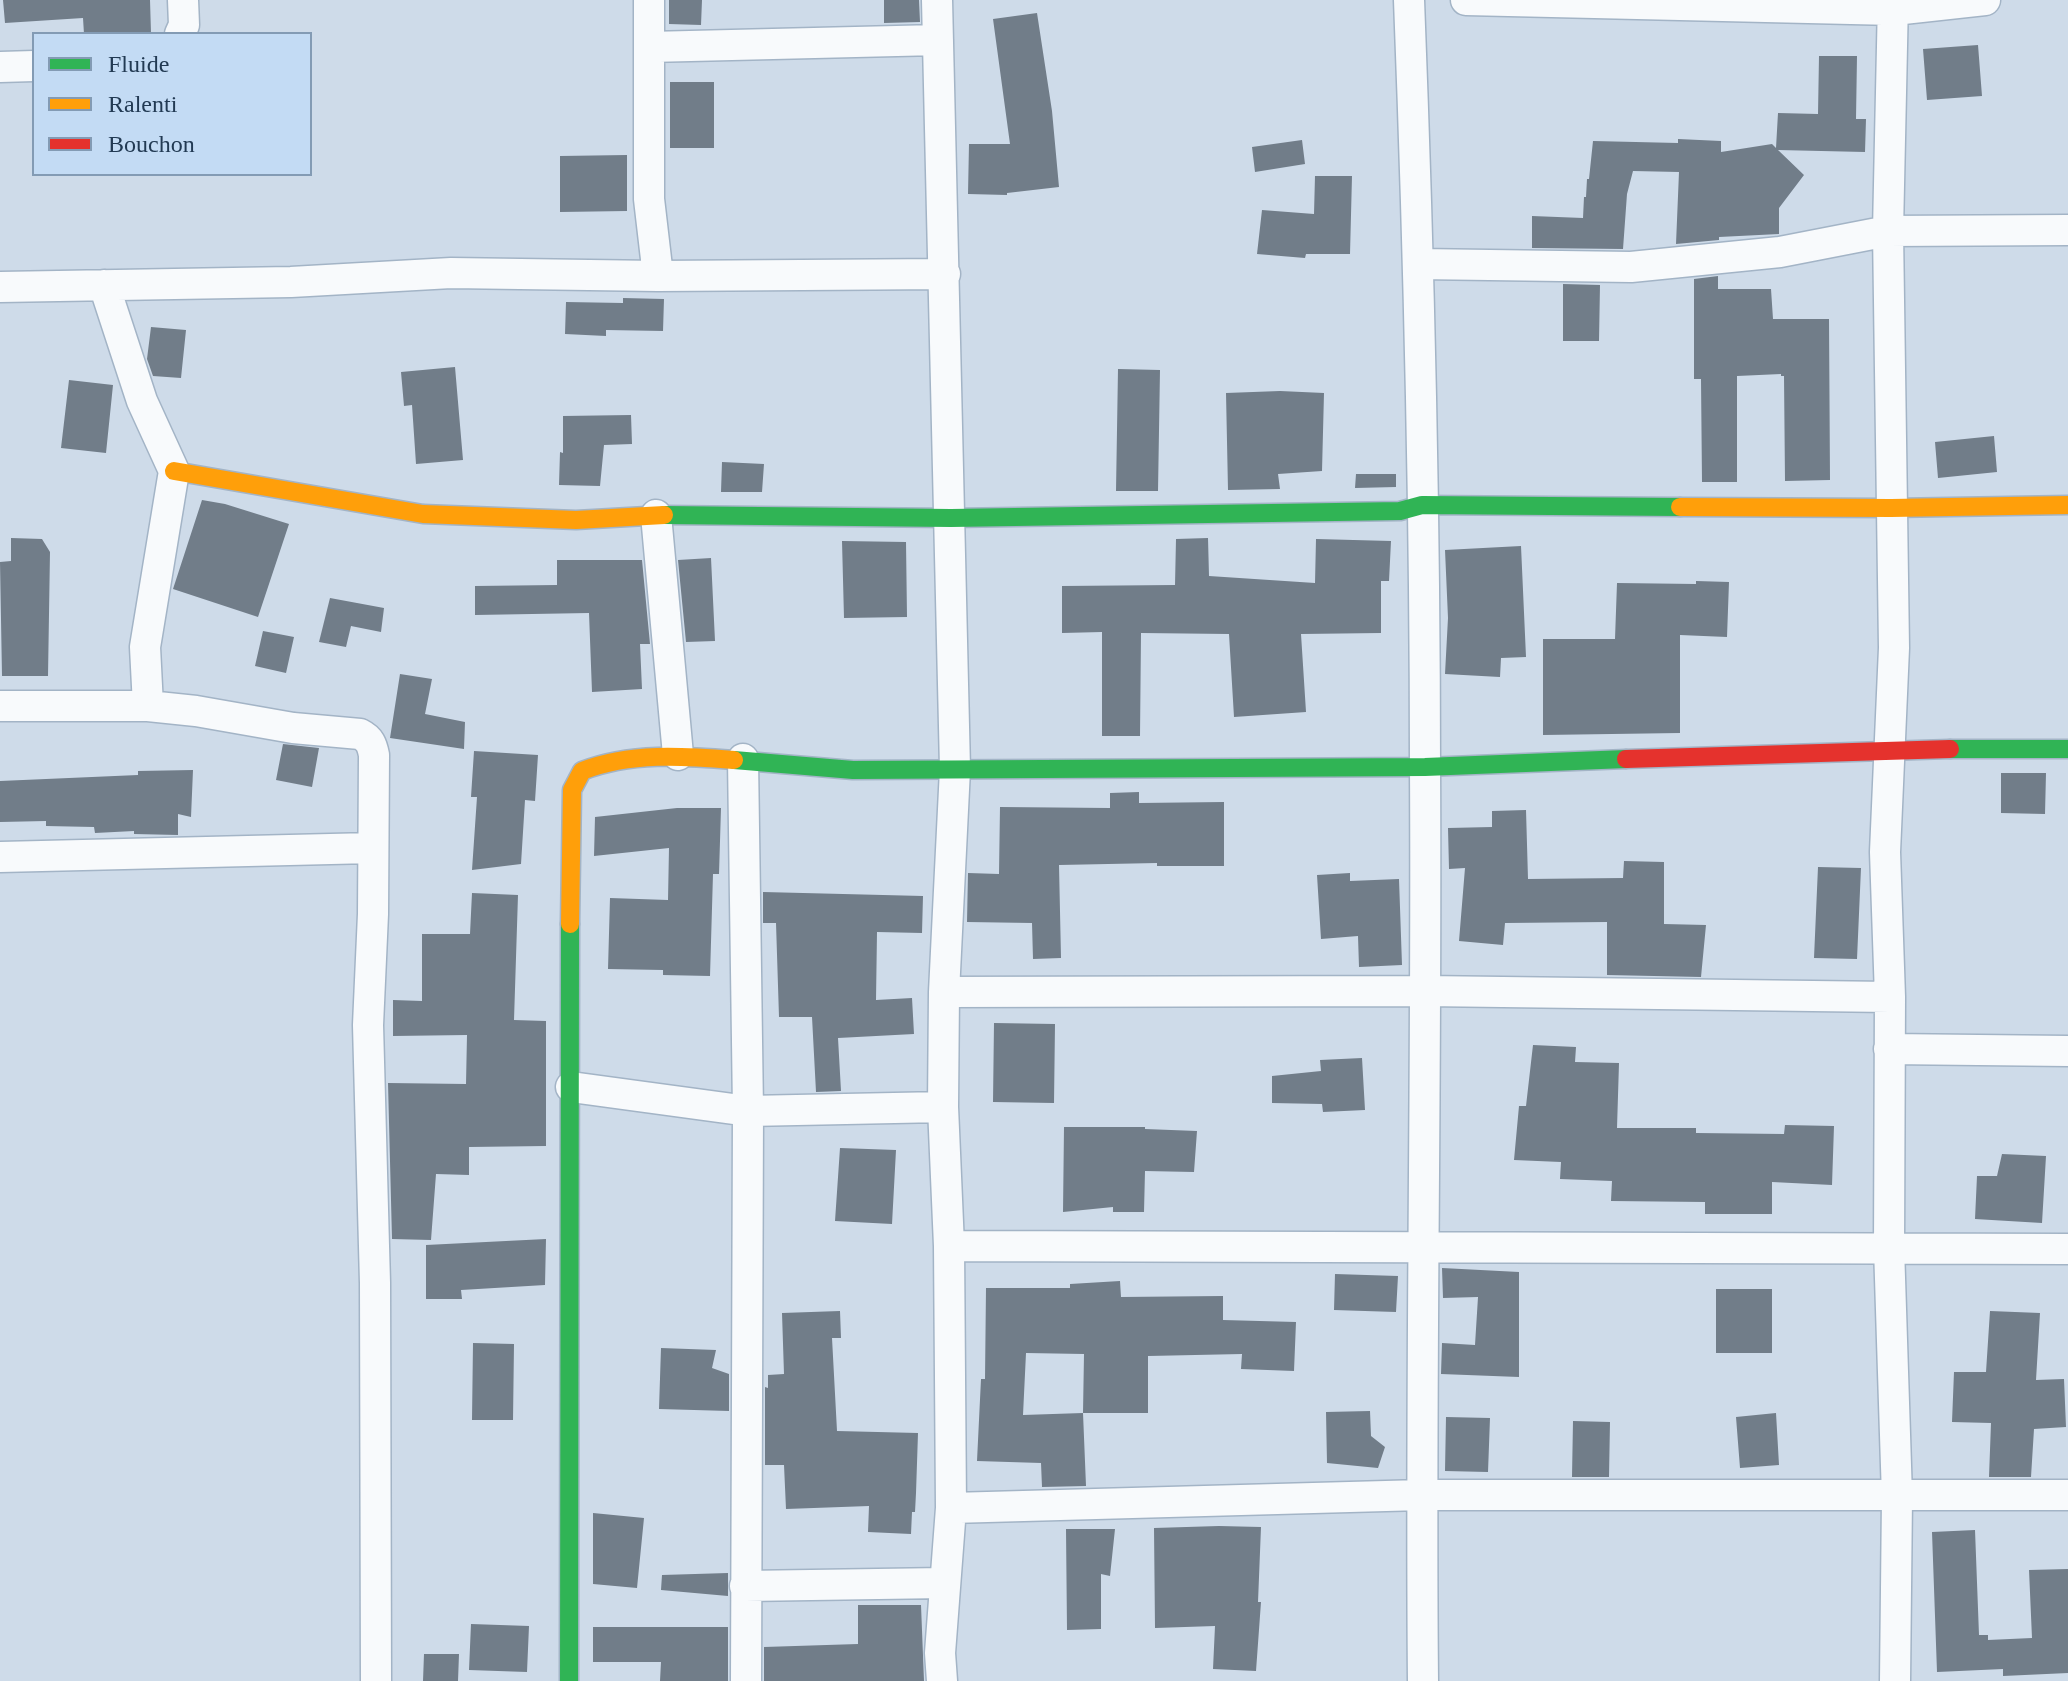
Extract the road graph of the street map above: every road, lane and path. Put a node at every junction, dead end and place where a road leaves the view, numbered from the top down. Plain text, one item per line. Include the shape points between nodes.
1 (183, 0) edge
2 (649, 0) edge
3 (937, 0) edge
4 (1409, 0) edge
5 (1466, 0) edge
6 (1985, 0) edge
7 (1894, 5) edge
8 (181, 32) edge
9 (938, 40) junction
10 (649, 47) junction
11 (32, 66) edge
12 (0, 67) edge
13 (2068, 230) edge
14 (1888, 231) junction
15 (1419, 264) junction
16 (945, 274) junction
17 (658, 276) junction
18 (104, 285) junction
19 (0, 287) edge
20 (174, 471) junction
21 (1422, 505) junction
22 (2068, 505) edge
23 (1891, 508) junction
24 (656, 515) junction
25 (951, 518) junction
26 (0, 706) edge
27 (148, 706) junction
28 (1890, 749) junction
29 (2068, 749) edge
30 (678, 755) junction
31 (743, 759) junction
32 (1425, 767) junction
33 (955, 769) junction
34 (372, 848) junction
35 (0, 857) edge
36 (1425, 991) junction
37 (944, 992) junction
38 (1890, 997) junction
39 (1889, 1049) junction
40 (2068, 1051) edge
41 (571, 1087) junction
42 (943, 1107) junction
43 (748, 1111) junction
44 (949, 1246) junction
45 (1423, 1247) junction
46 (1889, 1247) junction
47 (2068, 1249) edge
48 (1422, 1495) junction
49 (2068, 1495) edge
50 (1897, 1497) junction
51 (951, 1508) junction
52 (944, 1583) junction
53 (745, 1586) junction
54 (376, 1681) edge
55 (569, 1681) edge
56 (746, 1681) edge
57 (942, 1681) edge
58 (1423, 1681) edge
59 (1895, 1681) edge

1 - 8 street
2 - 10 street
3 - 9 street
4 - 15 street
5 - 7 street
6 - 7 street
7 - 14 street
9 - 10 street
9 - 16 street
10 - 17 street via 649,199
11 - 12 street
13 - 14 street
14 - 15 street via 1780,252 1631,267
14 - 23 street
15 - 21 street
16 - 17 street
16 - 25 street
17 - 18 street via 451,273
18 - 19 street
18 - 20 street via 142,401
20 - 24 street via 423,514 576,520
20 - 27 street via 145,647
21 - 23 street
21 - 25 street via 1400,511
21 - 32 street
22 - 23 street
23 - 28 street
24 - 25 street
24 - 30 street
25 - 33 street
26 - 27 street
27 - 34 street via 368,738 374,755
28 - 29 street
28 - 32 street
28 - 38 street via 1885,852
30 - 31 street
30 - 41 street via 600,764 582,771 572,790
31 - 33 street via 853,770
31 - 43 street
32 - 33 street
32 - 36 street
33 - 37 street
34 - 35 street
34 - 54 street via 368,1025
36 - 37 street
36 - 38 street
36 - 45 street
37 - 42 street
38 - 39 street
39 - 40 street
39 - 46 street
41 - 43 street
41 - 55 street
42 - 43 street
42 - 44 street
43 - 53 street
44 - 45 street
44 - 51 street
45 - 46 street
45 - 48 street
46 - 47 street
46 - 50 street
48 - 50 street
48 - 51 street
48 - 58 street
49 - 50 street
50 - 59 street
51 - 52 street
52 - 53 street
52 - 57 street
53 - 56 street

